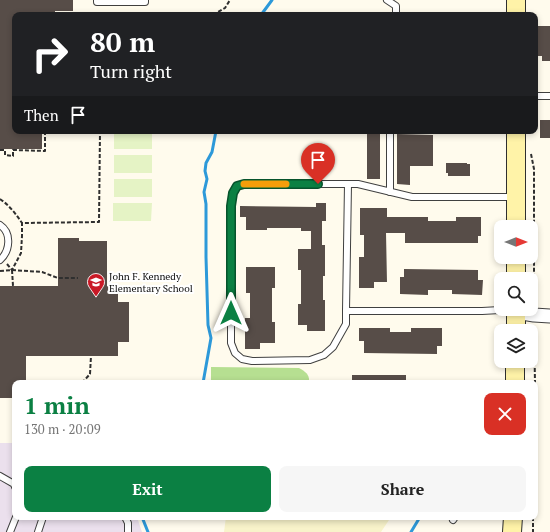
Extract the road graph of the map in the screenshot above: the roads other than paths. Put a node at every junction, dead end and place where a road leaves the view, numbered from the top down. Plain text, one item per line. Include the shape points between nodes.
1 (98, 0) edge
2 (153, 0) edge
3 (387, 0) edge
4 (516, 0) edge
5 (145, 1) edge
6 (396, 12) edge
7 (516, 12) edge
8 (538, 96) edge
9 (550, 96) edge
10 (390, 134) dead end
11 (516, 134) edge
12 (348, 184) junction
13 (390, 192) junction
14 (516, 197) junction
15 (516, 220) edge
16 (0, 225) edge
17 (1, 259) edge
18 (494, 310) edge
19 (346, 311) junction
20 (538, 315) edge
21 (550, 316) edge
22 (516, 368) edge
23 (515, 380) edge
24 (0, 476) edge
25 (12, 483) edge
26 (15, 520) edge
27 (42, 520) edge
28 (126, 520) edge
29 (513, 520) edge
30 (10, 532) edge
31 (38, 532) edge
32 (128, 532) edge
33 (512, 532) edge

1 - 5 lane
2 - 5 lane
3 - 6 lane via 396,6
4 - 7 street
8 - 9 lane
10 - 13 lane
11 - 14 street
12 - 13 lane
12 - 19 lane
12 - 19 lane via 237,186 231,206 231,343 235,353 242,359 310,360 324,355 333,347 346,324
13 - 14 lane via 412,197
14 - 15 street
16 - 17 lane via 8,237 8,248
18 - 19 lane
20 - 21 street
22 - 23 street
24 - 25 lane
26 - 30 lane
27 - 31 lane
28 - 32 lane
29 - 33 street

